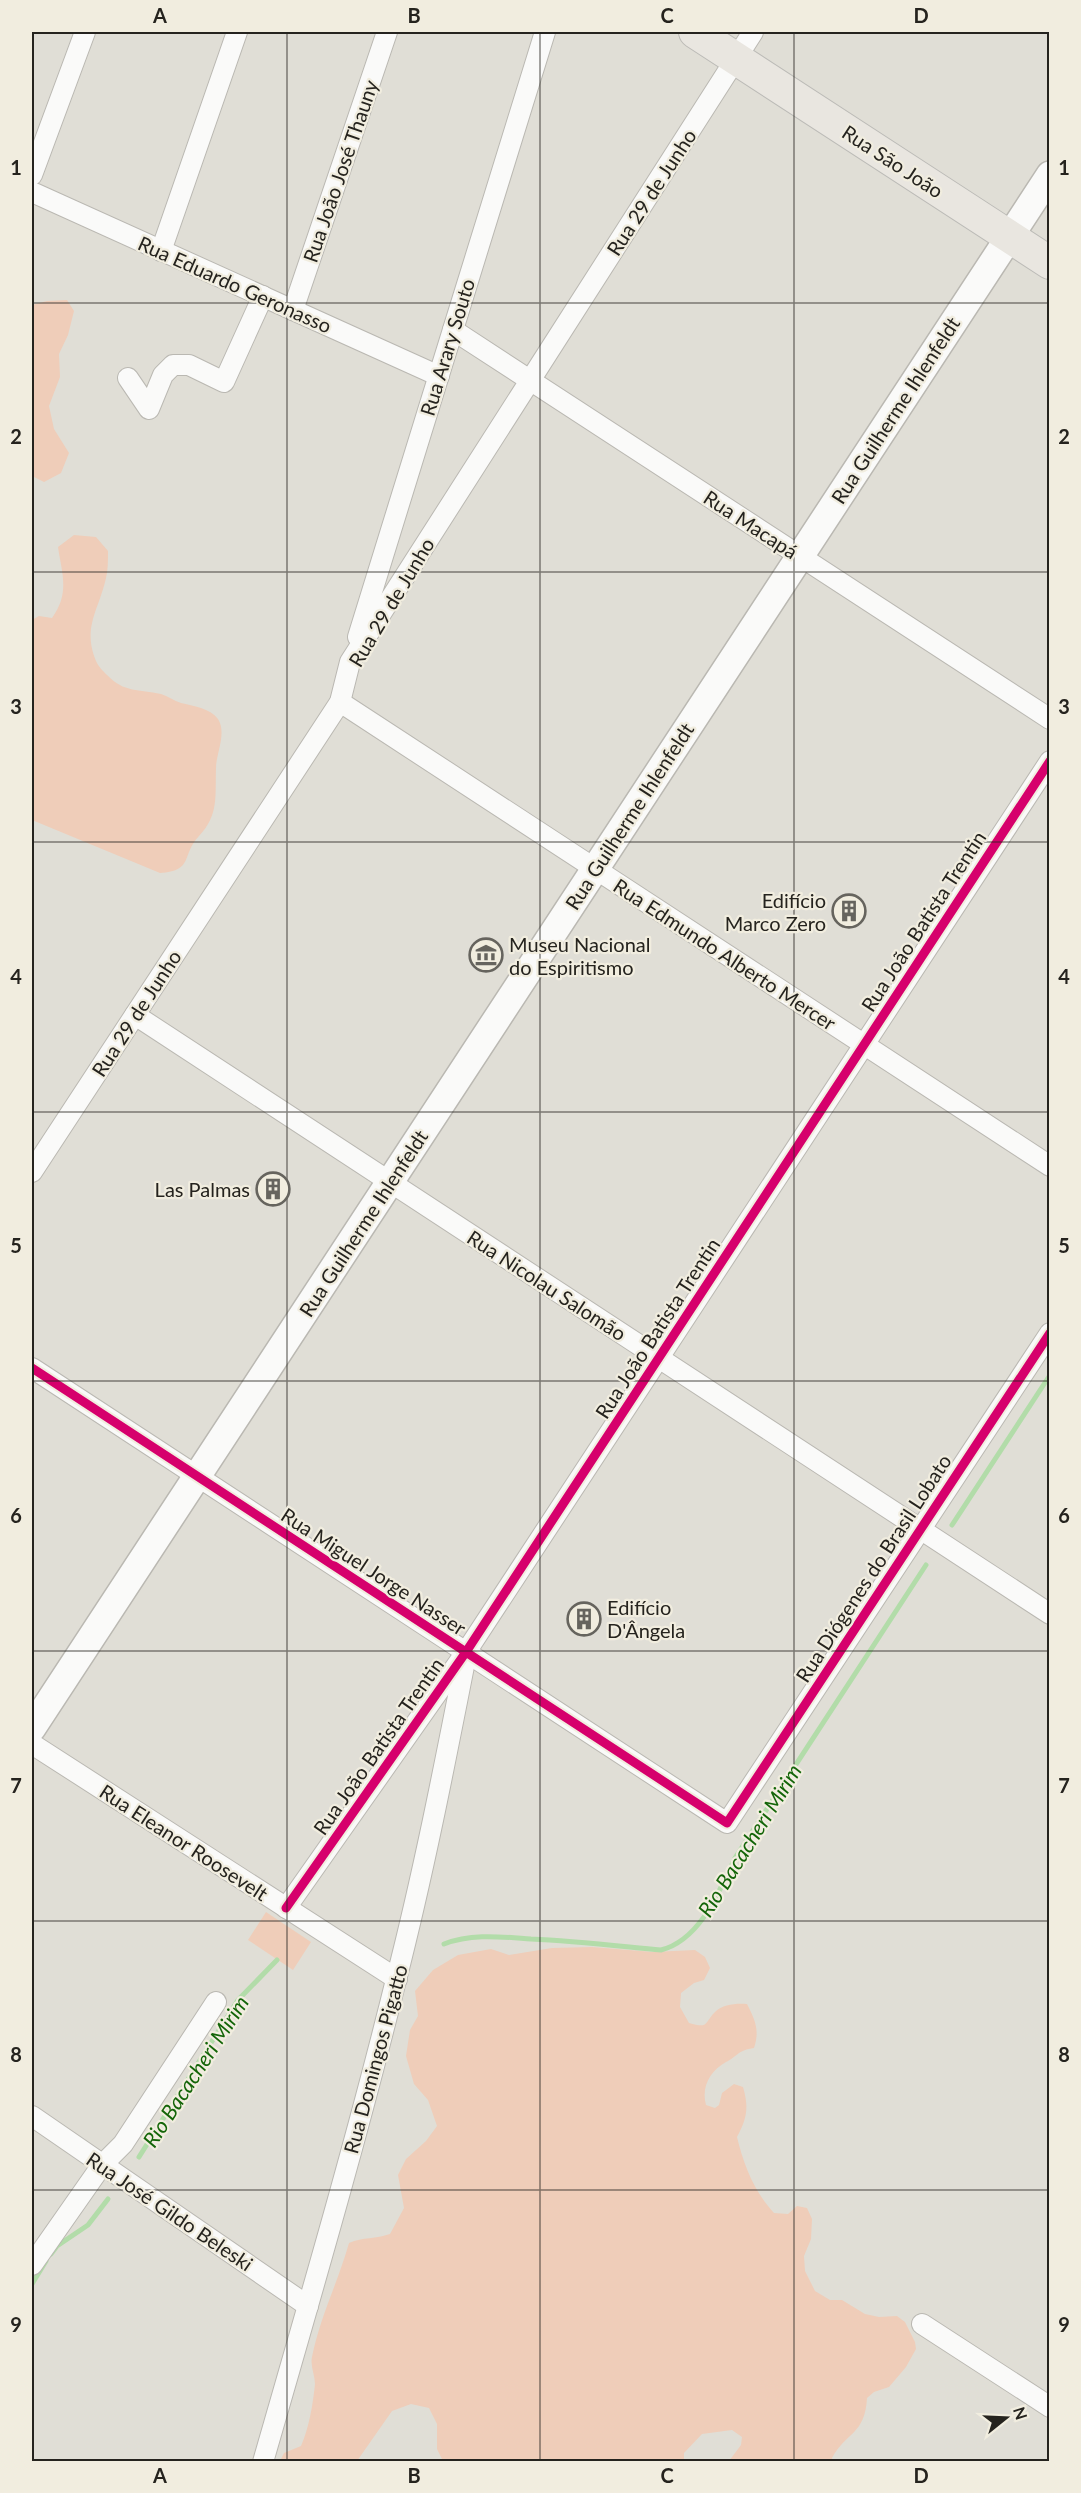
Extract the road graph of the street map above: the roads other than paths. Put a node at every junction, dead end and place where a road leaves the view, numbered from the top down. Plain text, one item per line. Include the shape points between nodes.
1 (85, 32) edge
2 (237, 32) edge
3 (387, 32) edge
4 (545, 32) edge
5 (695, 32) edge
6 (753, 32) edge
7 (736, 58) junction
8 (32, 175) edge
9 (1050, 175) edge
10 (32, 192) edge
11 (1009, 237) junction
12 (161, 251) junction
13 (1050, 263) edge
14 (262, 296) junction
15 (293, 310) junction
16 (453, 330) junction
17 (439, 376) junction
18 (128, 378) dead end
19 (530, 380) junction
20 (800, 556) junction
21 (350, 662) junction
22 (340, 702) junction
23 (1050, 719) edge
24 (1050, 761) edge
25 (595, 869) junction
26 (135, 1015) junction
27 (864, 1045) junction
28 (1050, 1166) edge
29 (32, 1172) edge
30 (390, 1182) junction
31 (1050, 1333) edge
32 (659, 1358) junction
33 (32, 1368) edge
34 (197, 1476) junction
35 (920, 1529) junction
36 (1050, 1614) edge
37 (466, 1652) junction
38 (32, 1728) edge
39 (32, 1744) edge
40 (727, 1823) joint
41 (286, 1908) junction
42 (396, 1979) junction
43 (216, 2002) dead end
44 (32, 2116) edge
45 (102, 2164) junction
46 (32, 2265) edge
47 (308, 2306) junction
48 (922, 2324) dead end
49 (1050, 2407) edge
50 (263, 2462) edge

1 - 8 street
2 - 12 street
3 - 15 street, Rua João José Thauny
4 - 16 street, Rua Arary Souto
5 - 7 main road, Rua São João
6 - 7 street, Rua 29 de Junho
7 - 11 main road, Rua São João
7 - 19 street, Rua 29 de Junho
9 - 11 main road, Rua Guilherme Ihlenfeldt
10 - 12 street, Rua Eduardo Geronasso
11 - 13 main road, Rua São João
11 - 20 main road, Rua Guilherme Ihlenfeldt
12 - 14 street, Rua Eduardo Geronasso
14 - 15 street, Rua Eduardo Geronasso
14 - 18 street via 224,382 189,365 173,365 163,375 149,409
15 - 17 street, Rua Eduardo Geronasso
16 - 17 street, Rua Arary Souto
16 - 19 street, Rua Macapá
17 - 21 street, Rua Arary Souto
19 - 20 street, Rua Macapá
19 - 21 street, Rua 29 de Junho
20 - 23 street, Rua Macapá
20 - 25 main road, Rua Guilherme Ihlenfeldt
21 - 22 street, Rua 29 de Junho
22 - 25 street, Rua Edmundo Alberto Mercer
22 - 26 street, Rua 29 de Junho
24 - 27 street, Rua João Batista Trentin
25 - 27 street, Rua Edmundo Alberto Mercer
25 - 30 main road, Rua Guilherme Ihlenfeldt
26 - 29 street, Rua 29 de Junho
26 - 30 street, Rua Nicolau Salomão
27 - 28 street, Rua Edmundo Alberto Mercer
27 - 32 street, Rua João Batista Trentin
30 - 32 street, Rua Nicolau Salomão
30 - 34 main road, Rua Guilherme Ihlenfeldt
31 - 35 street, Rua Diógenes do Brasil Lobato
32 - 35 street, Rua Nicolau Salomão
32 - 37 street, Rua João Batista Trentin
33 - 34 street, Rua Miguel Jorge Nasser
34 - 37 street, Rua Miguel Jorge Nasser
34 - 38 main road, Rua Guilherme Ihlenfeldt
35 - 36 street, Rua Nicolau Salomão
35 - 40 street, Rua Diógenes do Brasil Lobato
37 - 40 street, Rua Miguel Jorge Nasser
37 - 41 street, Rua João Batista Trentin
37 - 42 street, Rua Domingos Pigatto via 438,1798
39 - 41 street, Rua Eleanor Roosevelt
41 - 42 street, Rua Eleanor Roosevelt
42 - 47 street, Rua Domingos Pigatto
43 - 45 street via 123,2145
44 - 45 street, Rua José Gildo Beleski
45 - 46 street
45 - 47 street, Rua José Gildo Beleski
47 - 50 street, Rua Domingos Pigatto
48 - 49 street

